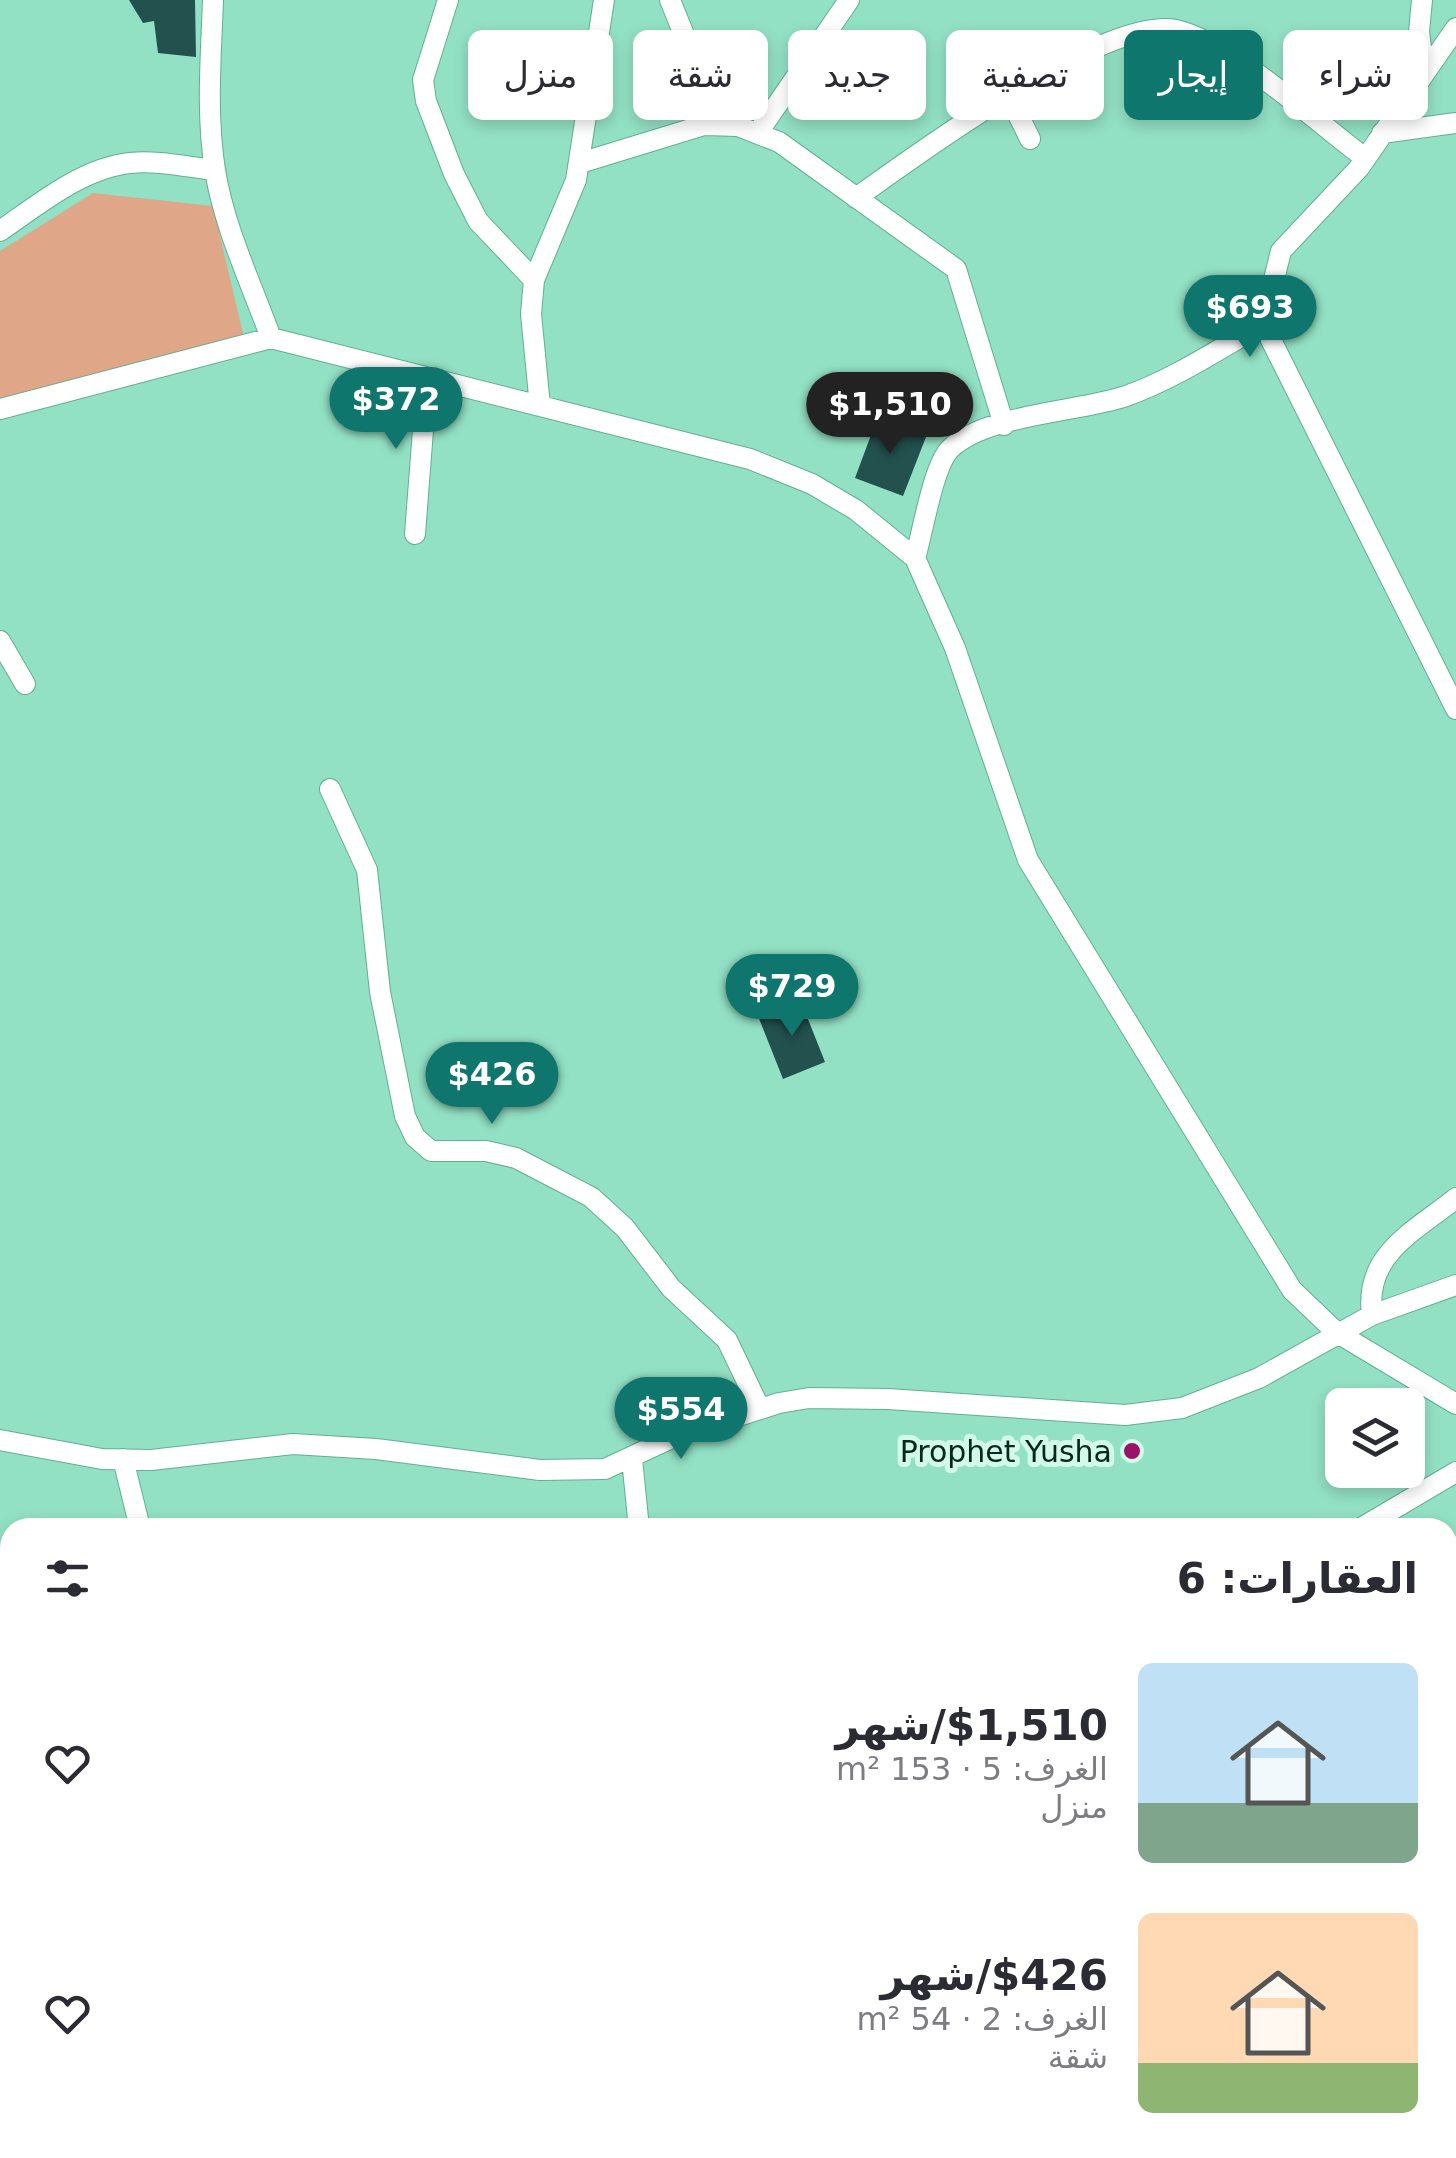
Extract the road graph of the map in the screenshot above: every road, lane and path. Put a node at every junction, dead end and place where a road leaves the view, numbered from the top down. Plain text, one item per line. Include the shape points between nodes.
1 (213, 0) edge
2 (448, 0) edge
3 (604, 0) edge
4 (670, 0) edge
5 (849, 0) edge
6 (1422, 0) edge
7 (1456, 28) edge
8 (1419, 30) edge
9 (1104, 47) edge
10 (1428, 66) edge
11 (973, 120) edge
12 (1021, 120) edge
13 (1391, 120) edge
14 (1456, 123) edge
15 (704, 126) junction
16 (760, 131) junction
17 (1382, 133) junction
18 (1030, 139) dead end
19 (1365, 158) junction
20 (580, 164) junction
21 (215, 170) junction
22 (856, 198) junction
23 (0, 231) edge
24 (534, 280) junction
25 (1263, 324) junction
26 (271, 338) junction
27 (435, 378) junction
28 (540, 406) junction
29 (0, 409) edge
30 (1004, 425) junction
31 (416, 534) dead end
32 (915, 558) junction
33 (0, 641) edge
34 (25, 684) dead end
35 (1456, 708) edge
36 (330, 790) dead end
37 (1456, 1198) edge
38 (1456, 1285) edge
39 (1372, 1315) junction
40 (1336, 1332) junction
41 (1456, 1404) edge
42 (760, 1408) junction
43 (0, 1440) edge
44 (122, 1459) junction
45 (632, 1459) junction
46 (1456, 1472) edge
47 (137, 1518) edge
48 (638, 1518) edge
49 (1378, 1518) edge

1 - 21 street via 209,112
2 - 24 street via 423,80 426,101 478,221
3 - 20 street
4 - 15 street via 691,52
5 - 16 street
6 - 8 street
7 - 10 street
9 - 19 street via 1137,32 1178,30 1257,76
11 - 22 street
12 - 18 street
13 - 17 street
14 - 17 street
15 - 16 street
15 - 20 street
16 - 22 street
17 - 19 street
19 - 25 street via 1282,251
20 - 24 street
21 - 23 street via 130,162 109,167
21 - 26 street
22 - 30 street via 956,270
24 - 28 street via 530,314
25 - 30 street via 1124,397
25 - 35 street
26 - 27 street
26 - 29 street
27 - 28 street
27 - 31 street via 423,430
28 - 32 street via 716,450 812,484
30 - 32 street via 947,450
32 - 40 street via 1028,860 1237,1206 1292,1290
33 - 34 street
36 - 42 street via 367,870 380,992 414,1138 430,1150 516,1158 591,1197 625,1228 671,1288 728,1340
37 - 39 street via 1376,1268 1369,1288
38 - 39 street
39 - 40 street
40 - 41 street
40 - 42 street via 1208,1401 1149,1413 851,1398
42 - 45 street via 676,1436
43 - 44 street
44 - 45 street via 293,1444 540,1470 605,1469
44 - 47 street
45 - 48 street
46 - 49 street

